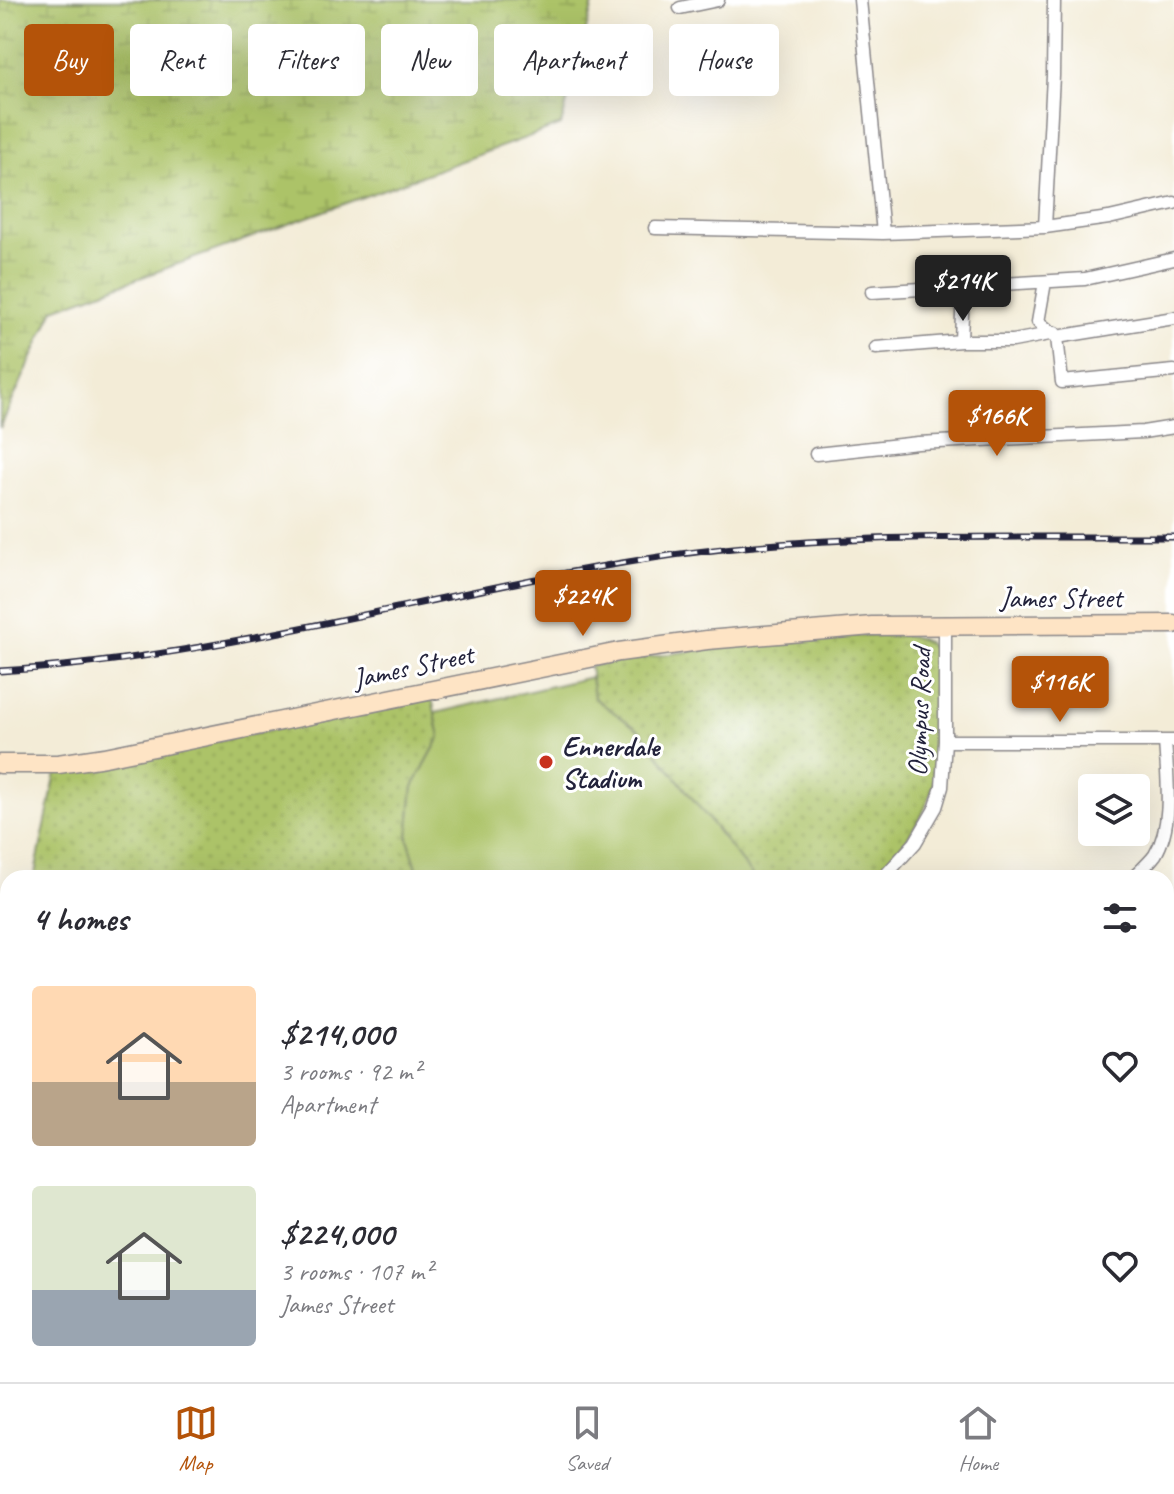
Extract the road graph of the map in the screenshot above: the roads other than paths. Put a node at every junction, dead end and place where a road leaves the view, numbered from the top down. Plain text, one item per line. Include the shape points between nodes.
1 (718, 0) edge
2 (860, 0) edge
3 (1054, 0) edge
4 (680, 8) dead end
5 (1174, 203) edge
6 (1045, 227) junction
7 (655, 228) dead end
8 (883, 233) junction
9 (1174, 259) edge
10 (1045, 282) junction
11 (963, 287) junction
12 (872, 292) dead end
13 (1174, 318) edge
14 (1056, 335) junction
15 (961, 341) junction
16 (876, 348) dead end
17 (1174, 371) edge
18 (1174, 427) edge
19 (816, 454) dead end
20 (1174, 624) edge
21 (945, 625) junction
22 (945, 741) junction
23 (1170, 741) edge
24 (0, 764) edge
25 (890, 870) edge
26 (1141, 870) edge

1 - 4 street
2 - 8 street
3 - 6 street
5 - 6 street
6 - 8 street
7 - 8 street
9 - 10 street via 1085,279
10 - 11 street
10 - 14 street via 1038,322
11 - 12 street
11 - 15 street
13 - 14 street
14 - 15 street
14 - 17 street via 1064,383
15 - 16 street
18 - 19 street
20 - 21 street, James Street
21 - 22 street, Olympus Road
21 - 24 street, James Street via 820,629 619,652 105,757
22 - 23 street
22 - 25 street, Olympus Road via 936,807 915,843
23 - 26 street via 1164,832 1154,856

